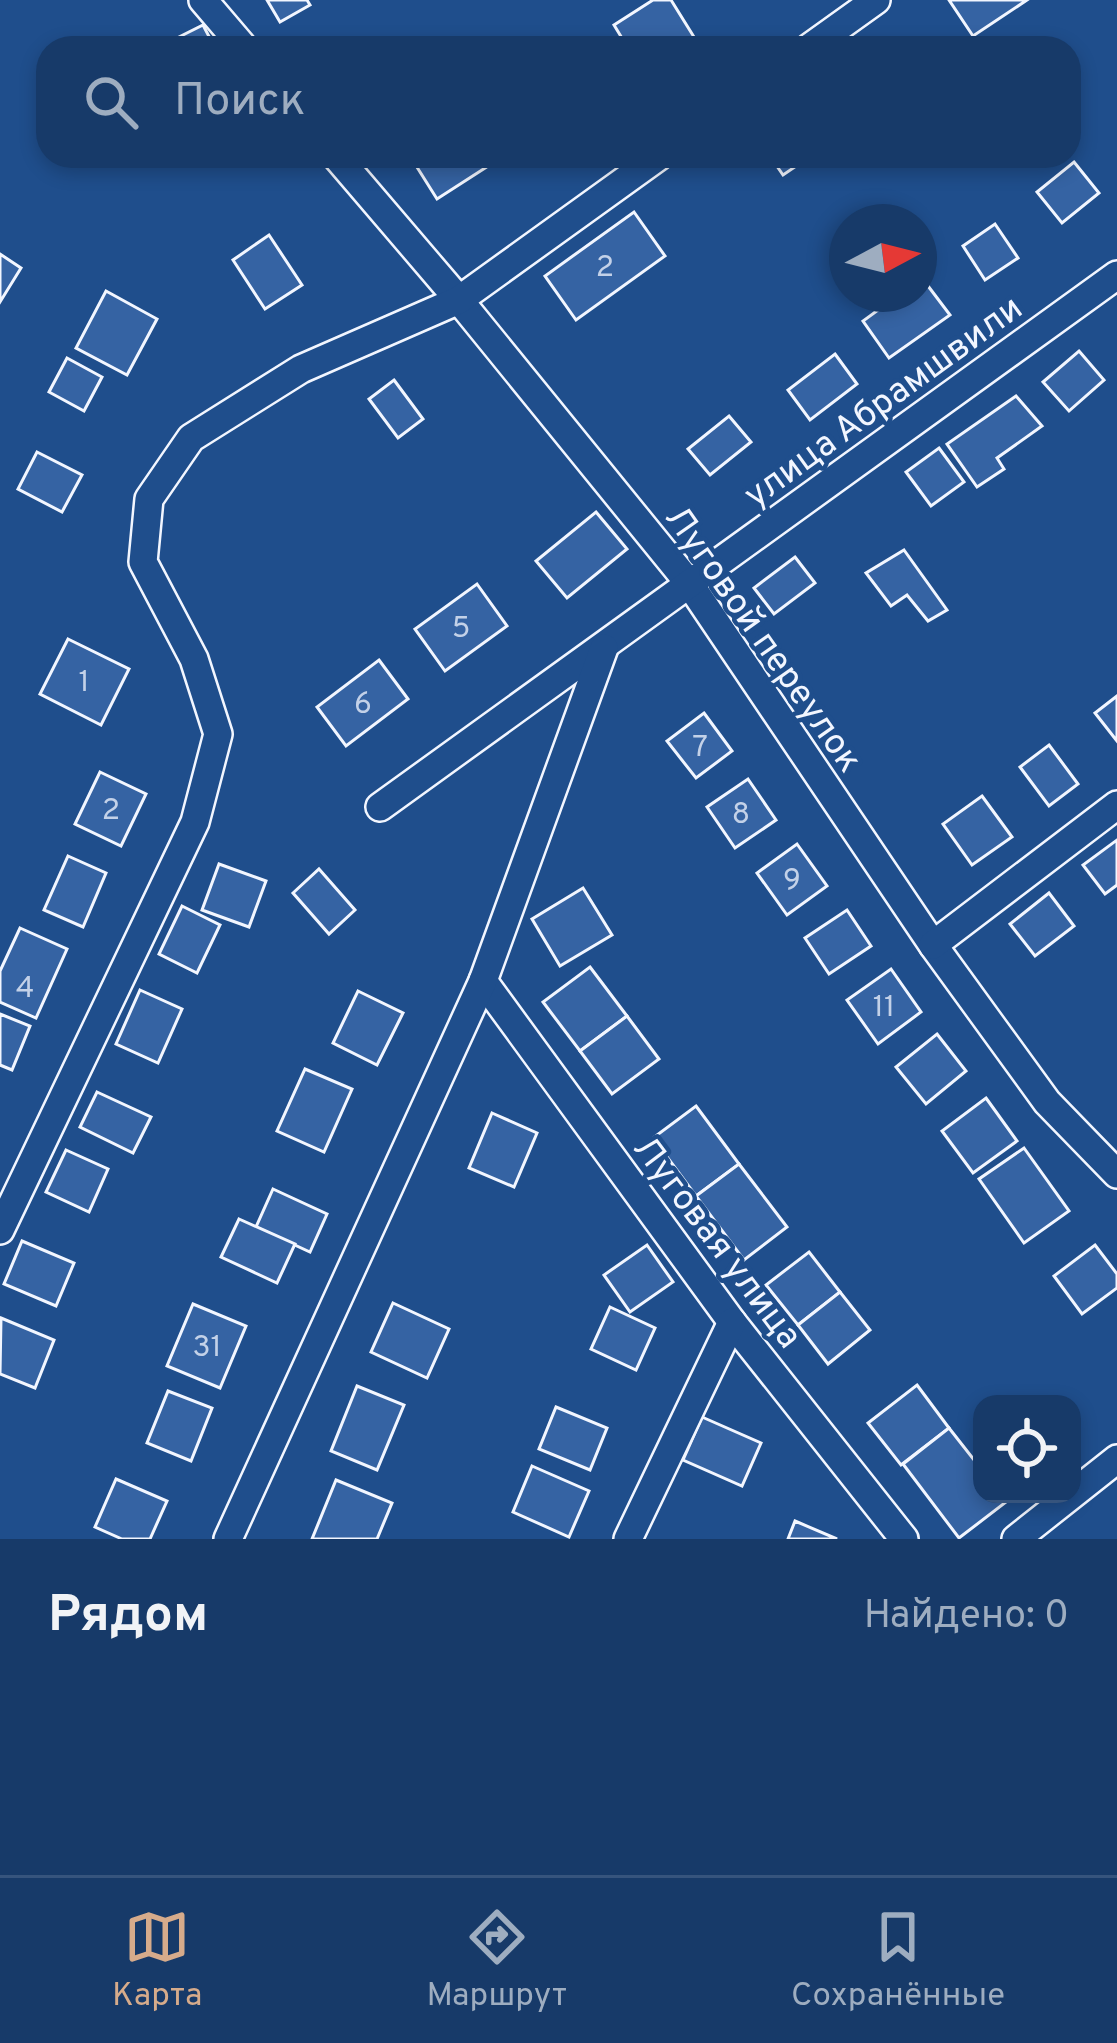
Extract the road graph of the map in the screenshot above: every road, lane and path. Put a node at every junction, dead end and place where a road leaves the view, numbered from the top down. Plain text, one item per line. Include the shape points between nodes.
1 (876, 0) edge
2 (206, 1) edge
3 (234, 36) edge
4 (826, 36) edge
5 (346, 168) edge
6 (642, 168) edge
7 (1117, 275) edge
8 (459, 300) junction
9 (689, 583) junction
10 (604, 648) junction
11 (1117, 805) edge
12 (380, 807) dead end
13 (933, 945) junction
14 (483, 981) junction
15 (1117, 1174) edge
16 (0, 1230) edge
17 (732, 1322) junction
18 (1117, 1459) edge
19 (228, 1539) edge
20 (628, 1539) edge
21 (904, 1539) edge
22 (1016, 1539) edge

1 - 4 street
2 - 3 street
5 - 8 street, Луговой переулок
6 - 8 street
7 - 9 street, улица Абрамшвили
8 - 9 street, Луговой переулок
8 - 16 street via 301,369 191,438 149,499 143,562 194,659 218,734 195,822
9 - 10 street, улица Абрамшвили
9 - 13 street, Луговой переулок
10 - 12 street, улица Абрамшвили
10 - 14 street
11 - 13 street
13 - 15 street, Луговой переулок via 1047,1102
14 - 17 street, Луговая улица
14 - 19 street
17 - 20 street
17 - 21 street, Луговая улица
18 - 22 street

